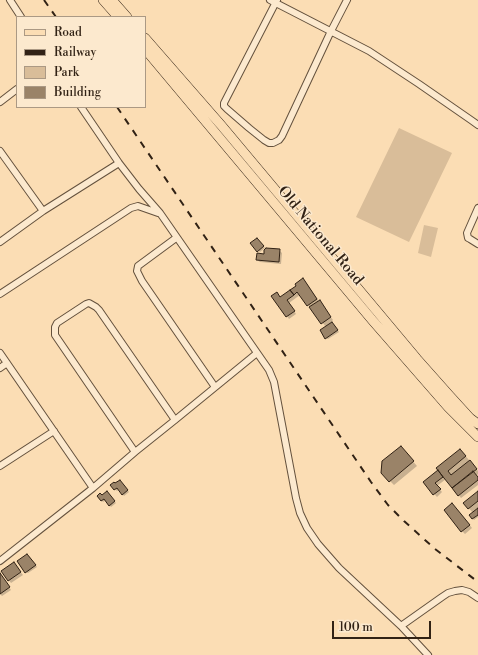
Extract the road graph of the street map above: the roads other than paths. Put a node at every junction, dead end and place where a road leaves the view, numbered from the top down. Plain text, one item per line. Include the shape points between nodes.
1 (10, 0) edge
2 (103, 0) edge
3 (112, 0) edge
4 (347, 0) edge
5 (274, 1) edge
6 (20, 16) edge
7 (117, 16) edge
8 (126, 16) edge
9 (331, 31) junction
10 (146, 39) edge
11 (146, 50) edge
12 (16, 90) edge
13 (0, 102) edge
14 (82, 108) edge
15 (478, 125) edge
16 (0, 151) edge
17 (118, 163) junction
18 (478, 208) edge
19 (43, 211) junction
20 (160, 213) junction
21 (176, 238) junction
22 (0, 242) edge
23 (478, 244) edge
24 (0, 294) edge
25 (257, 352) junction
26 (0, 353) edge
27 (7, 363) junction
28 (0, 368) edge
29 (215, 387) junction
30 (175, 420) junction
31 (478, 424) edge
32 (54, 431) junction
33 (478, 437) edge
34 (135, 452) junction
35 (0, 466) edge
36 (93, 488) junction
37 (0, 561) edge
38 (478, 598) edge
39 (401, 626) junction
40 (428, 655) edge

1 - 6 street
2 - 7 main road
3 - 8 main road
4 - 9 street
5 - 9 street
5 - 9 street via 224,103 229,112 269,143 279,140 282,136
9 - 15 street via 375,55
10 - 31 main road, Old National Road via 417,359
11 - 33 main road, Old National Road via 368,315 448,407
12 - 13 street
14 - 17 street
16 - 19 street
17 - 19 street
17 - 20 street
18 - 23 street via 466,233 470,240
19 - 22 street
20 - 21 street
20 - 24 street via 138,206 131,208
21 - 25 street
21 - 29 street via 138,266 137,271
25 - 29 street
25 - 39 street via 274,382 296,498 307,528 339,568
26 - 27 street
27 - 28 street
27 - 32 street
29 - 30 street
30 - 34 street
30 - 34 street via 96,307 90,303 86,304 57,323 54,327 55,336
32 - 35 street
32 - 36 street
34 - 36 street
36 - 37 street
38 - 39 street via 462,590 448,593
39 - 40 street

